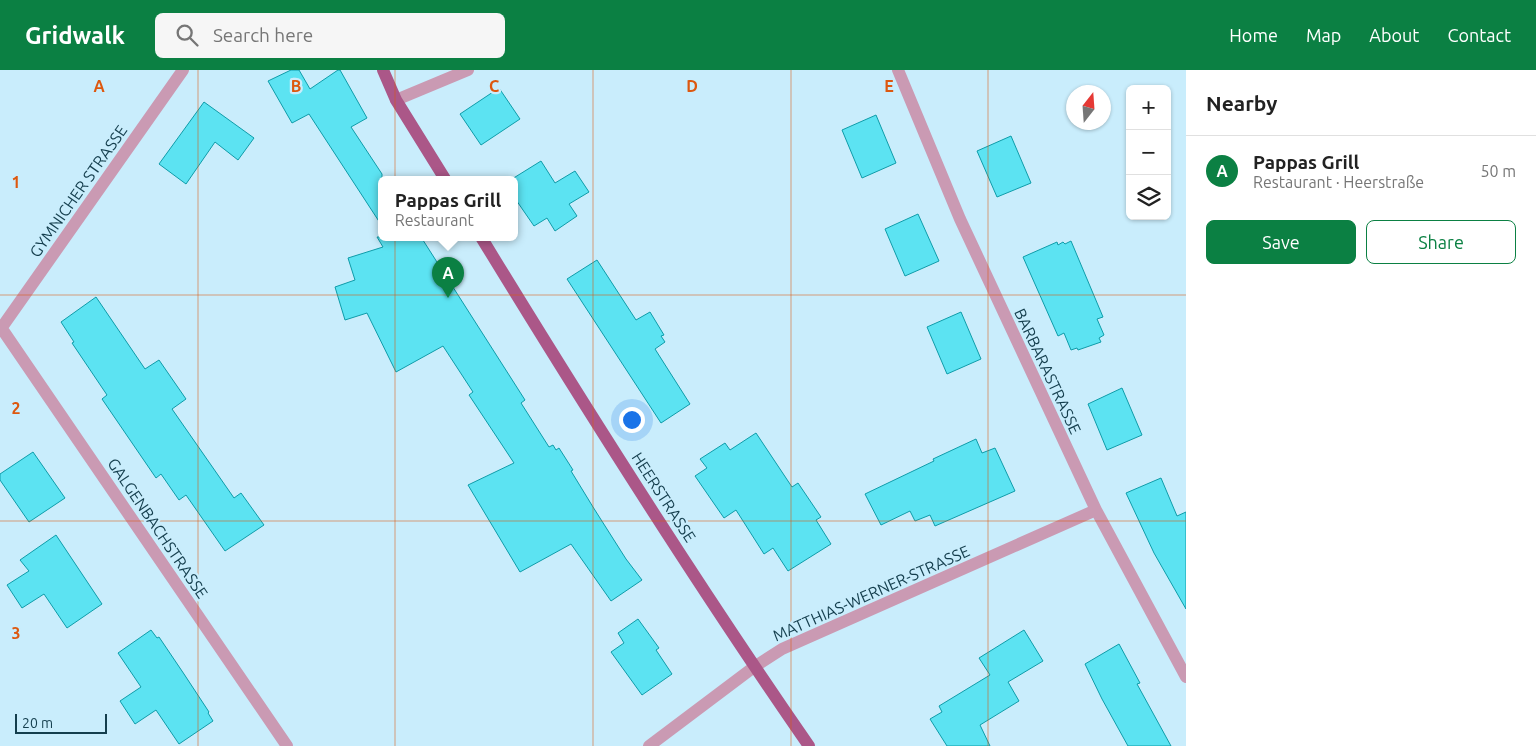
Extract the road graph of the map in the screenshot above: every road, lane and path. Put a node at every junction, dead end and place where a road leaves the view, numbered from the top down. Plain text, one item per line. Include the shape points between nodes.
1 (183, 70) edge
2 (384, 70) edge
3 (468, 70) edge
4 (898, 70) edge
5 (396, 100) junction
6 (443, 176) edge
7 (483, 241) edge
8 (1, 328) edge
9 (1096, 510) junction
10 (754, 667) junction
11 (1186, 677) edge
12 (287, 746) edge
13 (649, 746) edge
14 (809, 746) edge

1 - 8 street, GYMNICHER STRASSE
2 - 5 main road
3 - 5 street
4 - 9 street, BARBARASTRASSE via 960,219
5 - 6 main road
7 - 10 main road, HEERSTRASSE
8 - 12 street, GALGENBACHSTRASSE
9 - 10 street, MATTHIAS-WERNER-STRASSE via 782,649
9 - 11 street, BARBARASTRASSE
10 - 13 street, MATTHIAS-WERNER-STRASSE
10 - 14 main road, HEERSTRASSE

